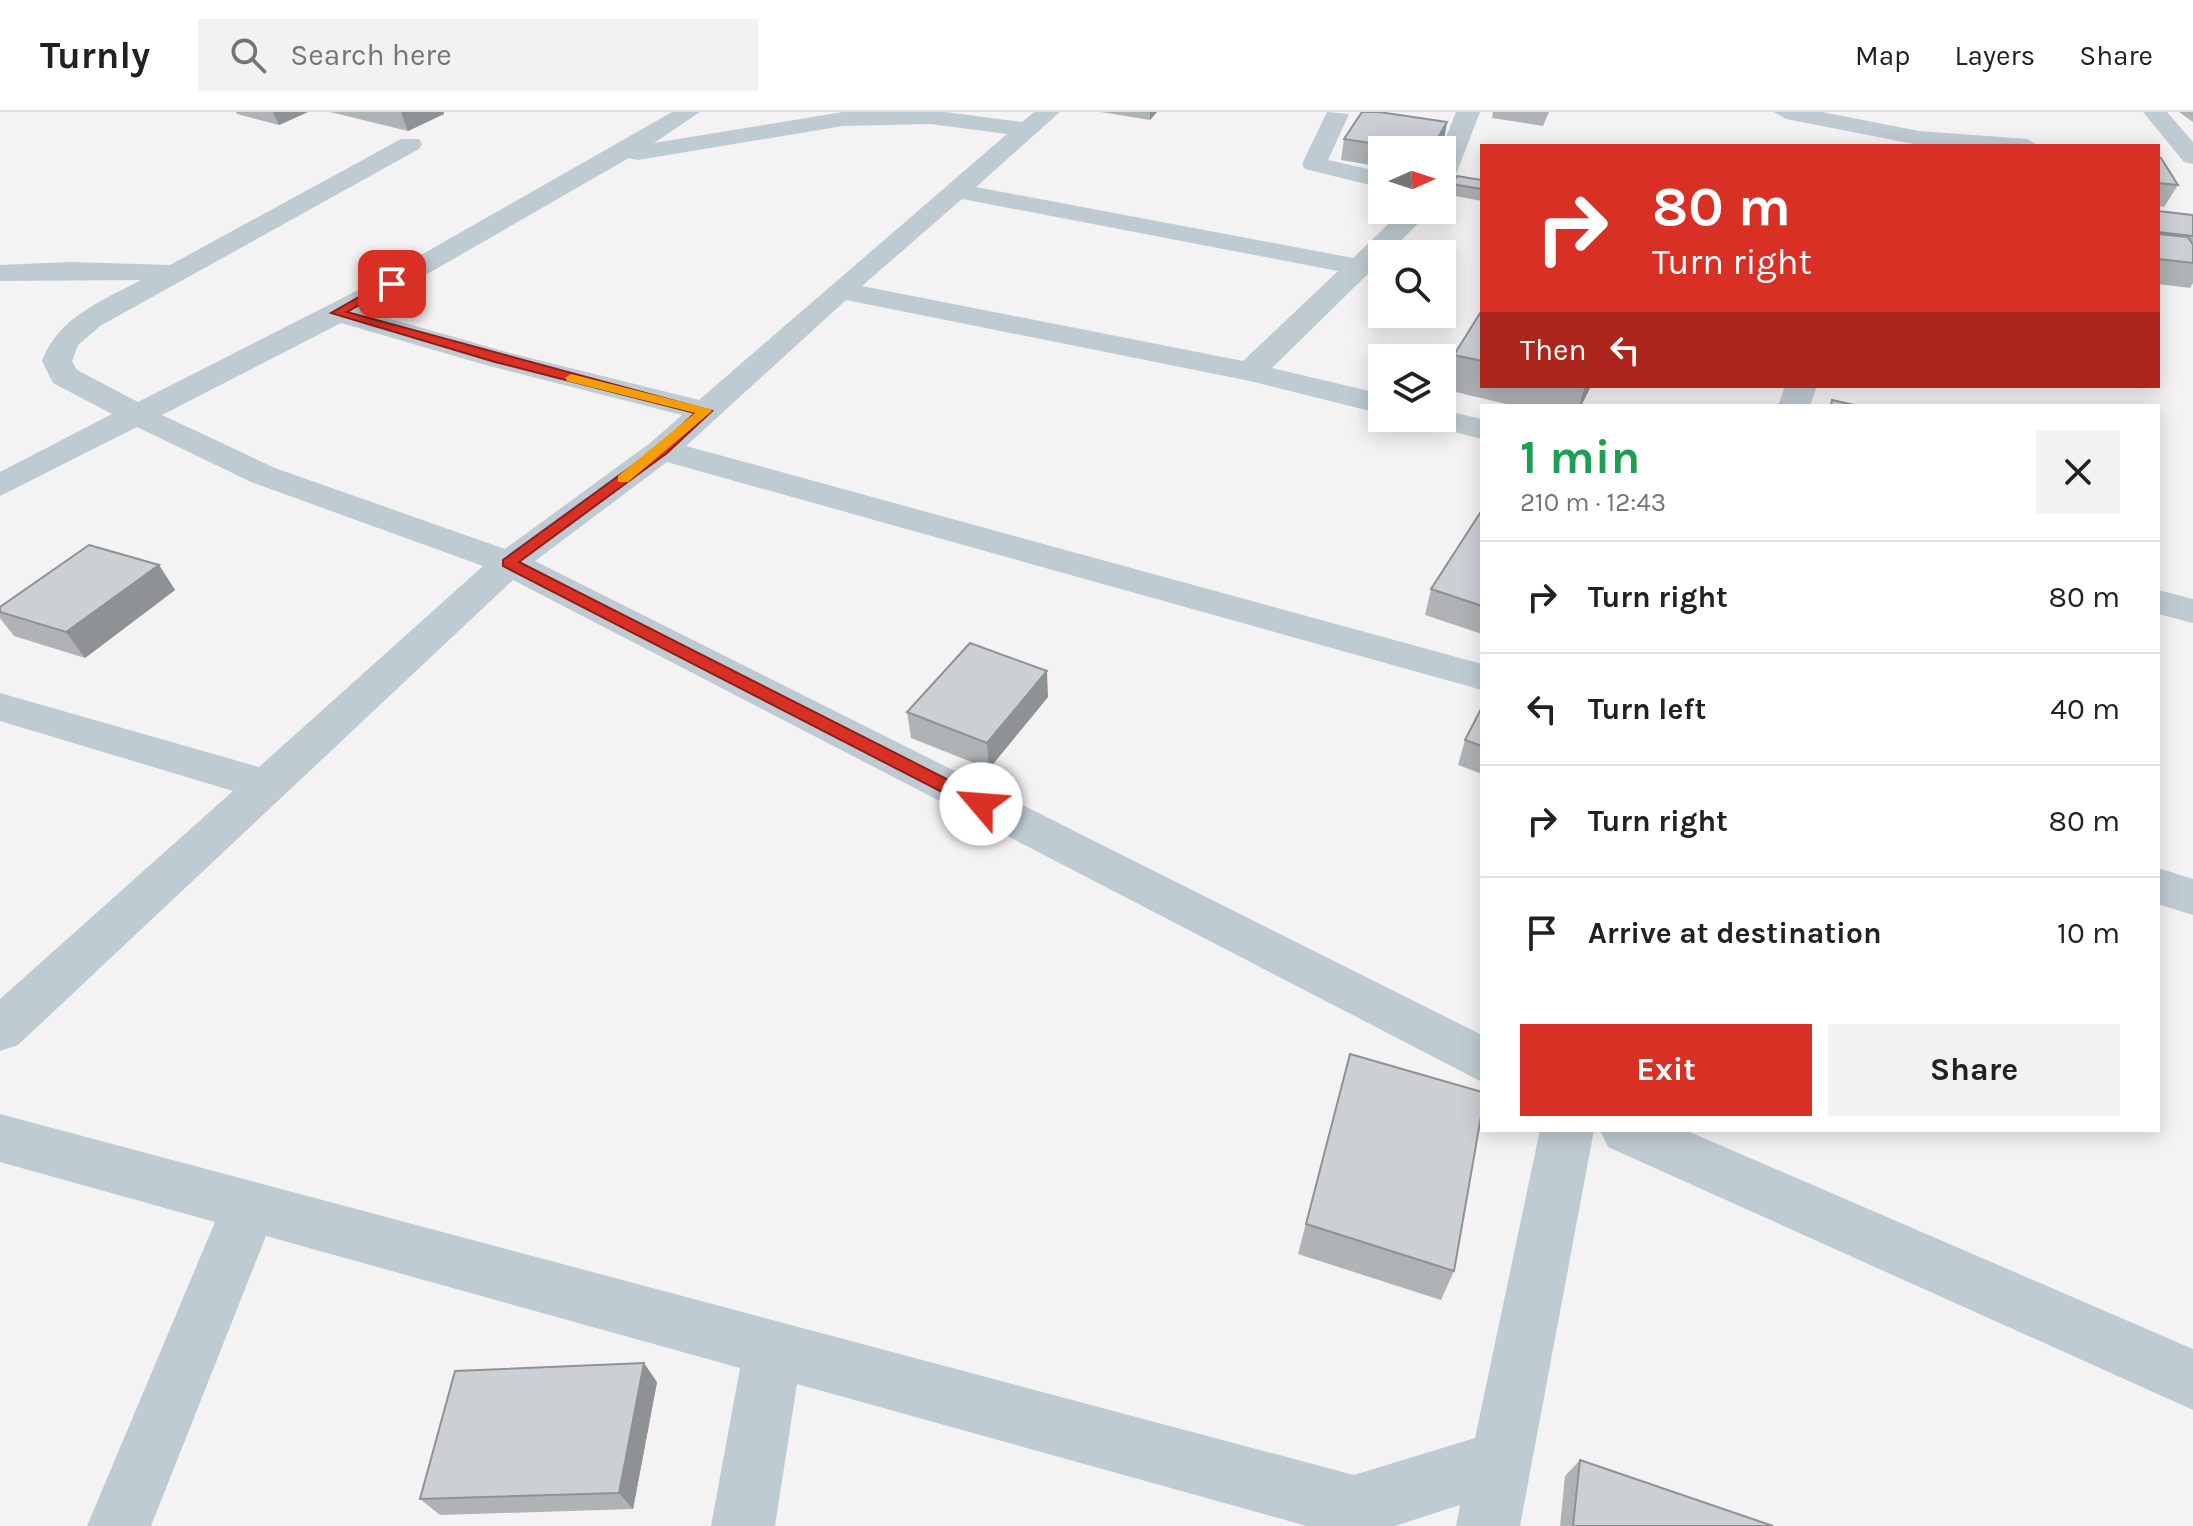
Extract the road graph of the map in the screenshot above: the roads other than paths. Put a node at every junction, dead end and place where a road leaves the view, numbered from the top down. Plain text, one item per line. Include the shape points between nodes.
1 (688, 112) edge
2 (1468, 112) edge
3 (1786, 112) edge
4 (2155, 112) edge
5 (1337, 114) dead end
6 (1038, 121) edge
7 (1456, 142) edge
8 (1920, 142) edge
9 (410, 144) dead end
10 (1974, 144) edge
11 (616, 156) junction
12 (2160, 156) edge
13 (2193, 158) edge
14 (1368, 177) edge
15 (959, 191) junction
16 (1404, 224) edge
17 (1359, 267) junction
18 (0, 273) edge
19 (174, 273) junction
20 (840, 290) junction
21 (337, 313) junction
22 (1250, 372) junction
23 (1368, 401) edge
24 (705, 411) junction
25 (134, 415) junction
26 (1456, 423) edge
27 (1480, 429) edge
28 (662, 450) junction
29 (0, 486) edge
30 (509, 563) junction
31 (2160, 603) edge
32 (2193, 611) edge
33 (1480, 676) edge
34 (0, 707) edge
35 (269, 786) junction
36 (2160, 887) edge
37 (2193, 897) edge
38 (0, 1030) edge
39 (1480, 1059) edge
40 (1567, 1132) edge
41 (1632, 1132) edge
42 (0, 1138) edge
43 (250, 1206) junction
44 (773, 1350) junction
45 (2193, 1380) edge
46 (1501, 1461) junction
47 (119, 1526) edge
48 (743, 1526) edge
49 (1488, 1526) edge

1 - 11 street
2 - 7 street
3 - 8 street
4 - 13 street
5 - 14 street via 1314,164
6 - 11 street via 843,119
6 - 15 street
8 - 10 street
9 - 19 street
11 - 21 street
12 - 13 street
15 - 17 street
15 - 20 street
16 - 17 street
17 - 22 street
18 - 19 street
19 - 25 street via 90,320 64,341 57,361 64,376
20 - 22 street
20 - 24 street
21 - 24 street
21 - 25 street
22 - 23 street
24 - 28 street
25 - 29 street
25 - 30 street via 263,475
26 - 27 street
28 - 30 street
28 - 33 street
30 - 35 street
30 - 39 street
31 - 32 street
34 - 35 street
35 - 38 street
36 - 37 street
40 - 46 street
41 - 45 street
42 - 43 street
43 - 44 street
43 - 47 street
44 - 46 street via 1354,1507
44 - 48 street
46 - 49 street

